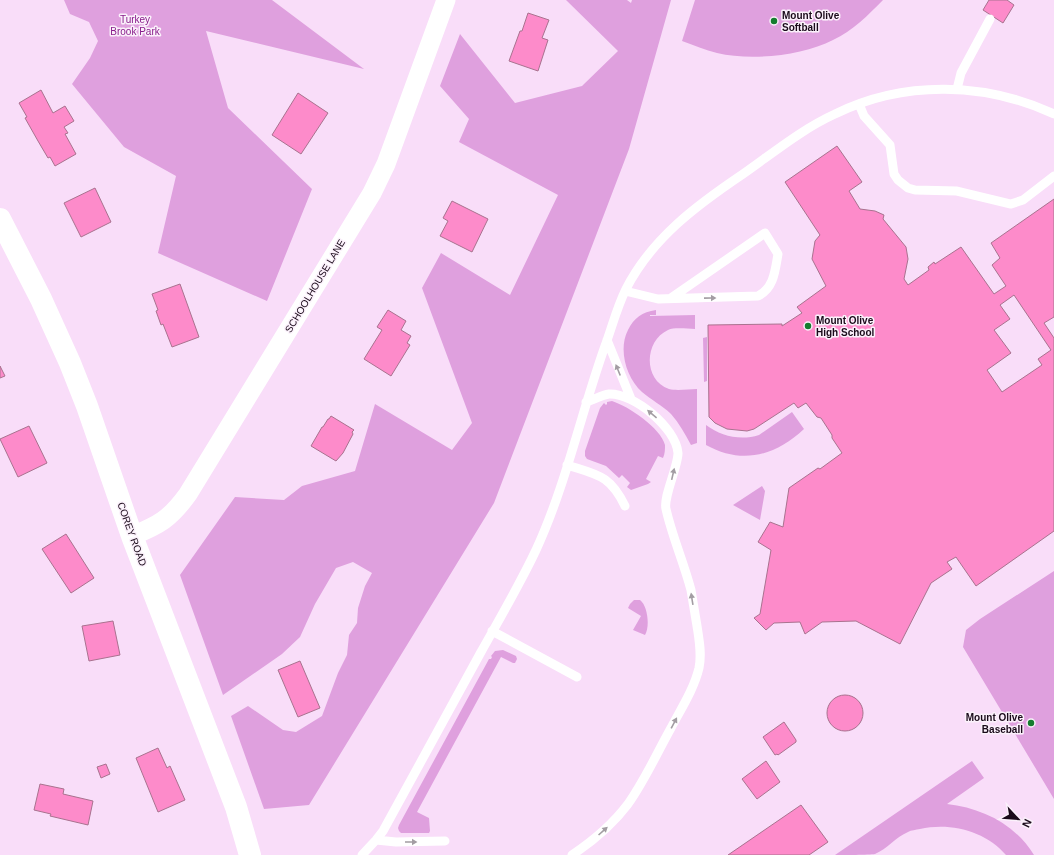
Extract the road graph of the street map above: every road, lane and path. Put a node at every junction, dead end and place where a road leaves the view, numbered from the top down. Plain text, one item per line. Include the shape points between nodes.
1 (446, 0) edge
2 (990, 20) dead end
3 (957, 89) junction
4 (859, 104) junction
5 (1054, 114) edge
6 (1054, 176) edge
7 (0, 219) edge
8 (625, 291) junction
9 (671, 298) junction
10 (607, 340) junction
11 (631, 399) junction
12 (586, 402) junction
13 (567, 465) junction
14 (625, 506) dead end
15 (132, 536) junction
16 (492, 631) junction
17 (577, 677) dead end
18 (376, 840) junction
19 (445, 841) dead end
20 (250, 855) edge
21 (362, 855) edge
22 (572, 855) edge

1 - 15 street, SCHOOLHOUSE LANE via 386,164 372,193 179,507 170,517 154,527
2 - 3 lane via 961,73
3 - 4 lane via 898,93
3 - 5 lane via 1007,97
4 - 6 lane via 864,116 890,145 894,174 908,188 957,191 1011,204 1023,200
4 - 8 lane via 812,126 691,210 655,247
7 - 15 street, COREY ROAD via 70,363
8 - 9 lane via 658,299
8 - 10 lane
9 -> 9 lane via 752,297 763,293 768,289 773,277 778,254 764,233
11 -> 10 lane
10 - 12 lane
11 - 12 lane via 608,394
22 -> 11 lane via 605,829 628,804 689,694 700,666 699,640 691,590 665,507 678,454 675,442 670,432 650,412
12 - 13 lane
13 - 14 lane via 606,479 619,493
13 - 16 lane via 556,502 536,551
15 - 20 street, COREY ROAD via 236,807
16 - 17 lane
16 - 18 lane
18 -> 19 lane
18 - 21 lane

